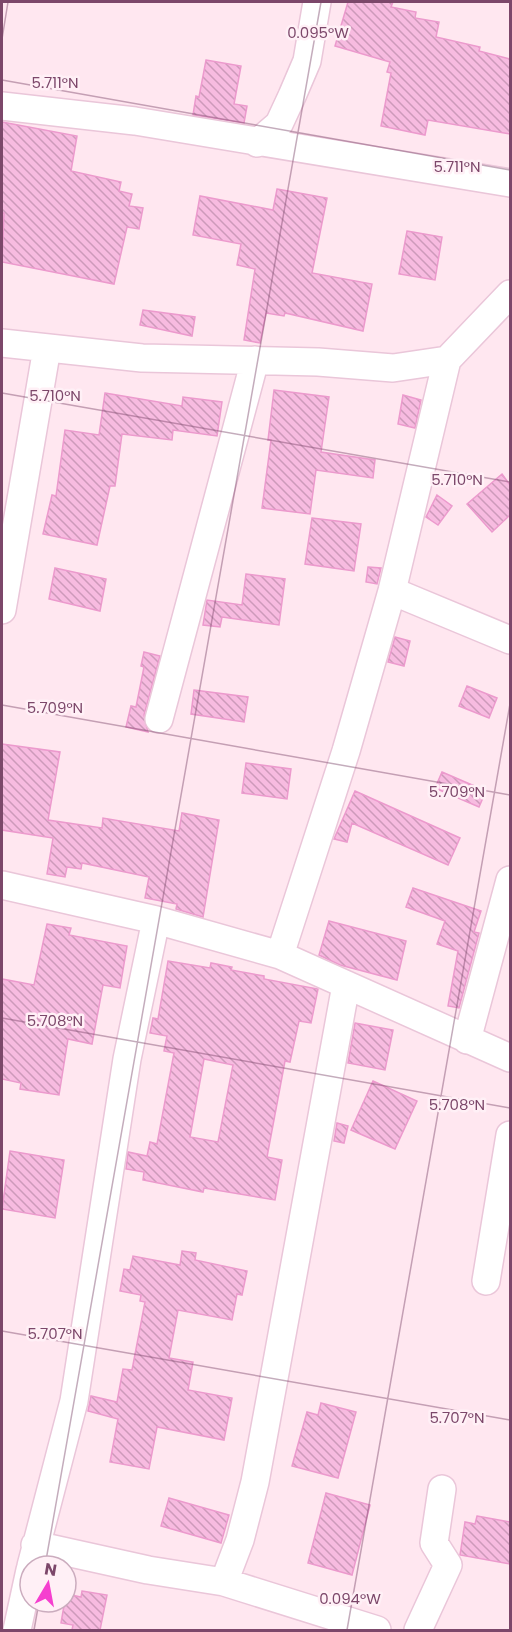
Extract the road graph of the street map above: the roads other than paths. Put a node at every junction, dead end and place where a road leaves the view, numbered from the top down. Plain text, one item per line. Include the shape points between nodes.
1 (317, 2) edge
2 (2, 106) edge
3 (257, 142) junction
4 (510, 183) edge
5 (510, 294) edge
6 (2, 343) edge
7 (47, 348) junction
8 (255, 360) junction
9 (447, 360) junction
10 (392, 591) junction
11 (2, 610) edge
12 (510, 640) edge
13 (159, 719) dead end
14 (510, 880) edge
15 (2, 885) edge
16 (156, 920) junction
17 (280, 955) junction
18 (346, 985) junction
19 (467, 1040) junction
20 (510, 1058) edge
21 (510, 1135) edge
22 (486, 1281) dead end
23 (442, 1489) dead end
24 (34, 1554) edge
25 (78, 1568) edge
26 (224, 1582) junction
27 (18, 1586) edge
28 (2, 1611) edge
29 (20, 1614) edge
30 (17, 1630) edge
31 (377, 1630) edge
32 (418, 1630) edge

1 - 3 street via 307,61 292,96 279,124
2 - 3 street via 135,121
3 - 4 street
5 - 9 street
6 - 7 street
7 - 8 street via 142,358
7 - 11 street
8 - 9 street via 393,368
8 - 13 street
9 - 10 street
10 - 12 street
10 - 17 street via 346,751
14 - 19 street
15 - 16 street
16 - 17 street
16 - 24 street via 127,1059 74,1401
17 - 18 street
18 - 19 street
18 - 26 street via 255,1482
19 - 20 street
21 - 22 street
23 - 32 street via 434,1543 448,1565
25 - 26 street via 148,1570
26 - 31 street
27 - 28 street
29 - 30 street

